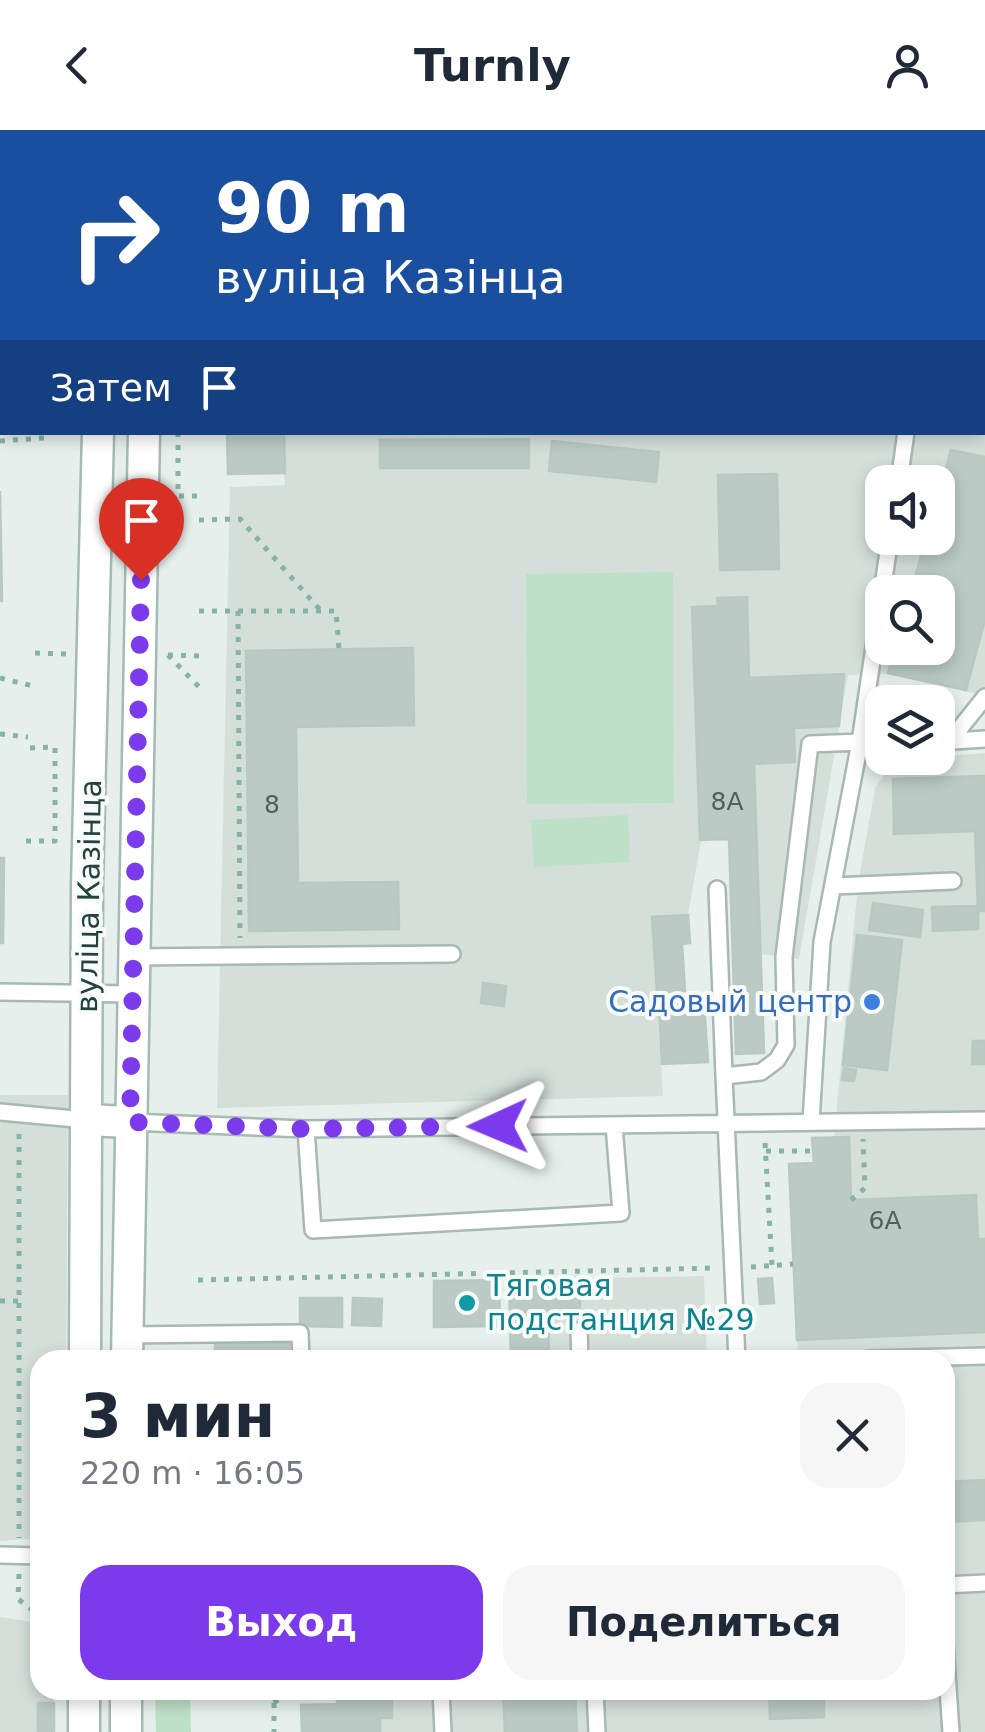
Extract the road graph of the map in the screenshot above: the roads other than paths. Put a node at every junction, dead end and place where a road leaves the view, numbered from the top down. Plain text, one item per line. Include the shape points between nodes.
1 (98, 435) edge
2 (144, 435) edge
3 (906, 435) edge
4 (901, 465) edge
5 (888, 555) edge
6 (985, 697) edge
7 (955, 729) edge
8 (985, 739) edge
9 (955, 741) edge
10 (860, 742) junction
11 (865, 742) edge
12 (953, 881) dead end
13 (833, 886) junction
14 (717, 889) dead end
15 (452, 954) dead end
16 (134, 957) junction
17 (0, 992) edge
18 (86, 994) junction
19 (133, 994) junction
20 (724, 1076) junction
21 (0, 1112) edge
22 (19, 1116) junction
23 (0, 1120) edge
24 (86, 1120) junction
25 (985, 1120) edge
26 (130, 1122) junction
27 (811, 1122) junction
28 (614, 1124) junction
29 (728, 1124) junction
30 (306, 1129) junction
31 (579, 1331) dead end
32 (128, 1348) edge
33 (85, 1350) edge
34 (300, 1350) edge
35 (580, 1350) edge
36 (736, 1350) edge
37 (985, 1356) edge
38 (955, 1357) edge
39 (0, 1555) edge
40 (30, 1556) edge
41 (985, 1583) edge
42 (955, 1584) edge
43 (84, 1700) edge
44 (126, 1700) edge
45 (441, 1700) edge
46 (596, 1700) edge
47 (949, 1700) edge
48 (84, 1732) edge
49 (126, 1732) edge
50 (443, 1732) edge
51 (598, 1732) edge
52 (951, 1732) edge

1 - 18 main road, вуліца Казінца
2 - 16 main road, вуліца Казінца
3 - 4 lane
5 - 10 lane
6 - 7 lane
8 - 9 lane
10 - 11 lane
10 - 13 lane
10 - 20 lane via 810,744 784,957 786,1044 762,1072
12 - 13 lane
13 - 27 lane via 822,942
14 - 20 lane
15 - 16 lane
16 - 19 main road, вуліца Казінца
17 - 18 lane
18 - 19 lane
18 - 24 main road, вуліца Казінца
19 - 26 main road, вуліца Казінца
20 - 29 lane
21 - 22 lane
22 - 23 lane
22 - 24 lane
24 - 26 main road
24 - 33 main road, вуліца Казінца
25 - 27 lane
26 - 30 lane
26 - 32 main road, вуліца Казінца
27 - 29 lane
28 - 29 lane
28 - 30 lane
28 - 30 lane via 621,1213 313,1230
29 - 36 lane
31 - 35 lane
32 - 34 lane via 300,1333
37 - 38 lane
39 - 40 lane
41 - 42 lane
43 - 48 main road
44 - 49 main road
45 - 50 lane
46 - 51 lane
47 - 52 lane

